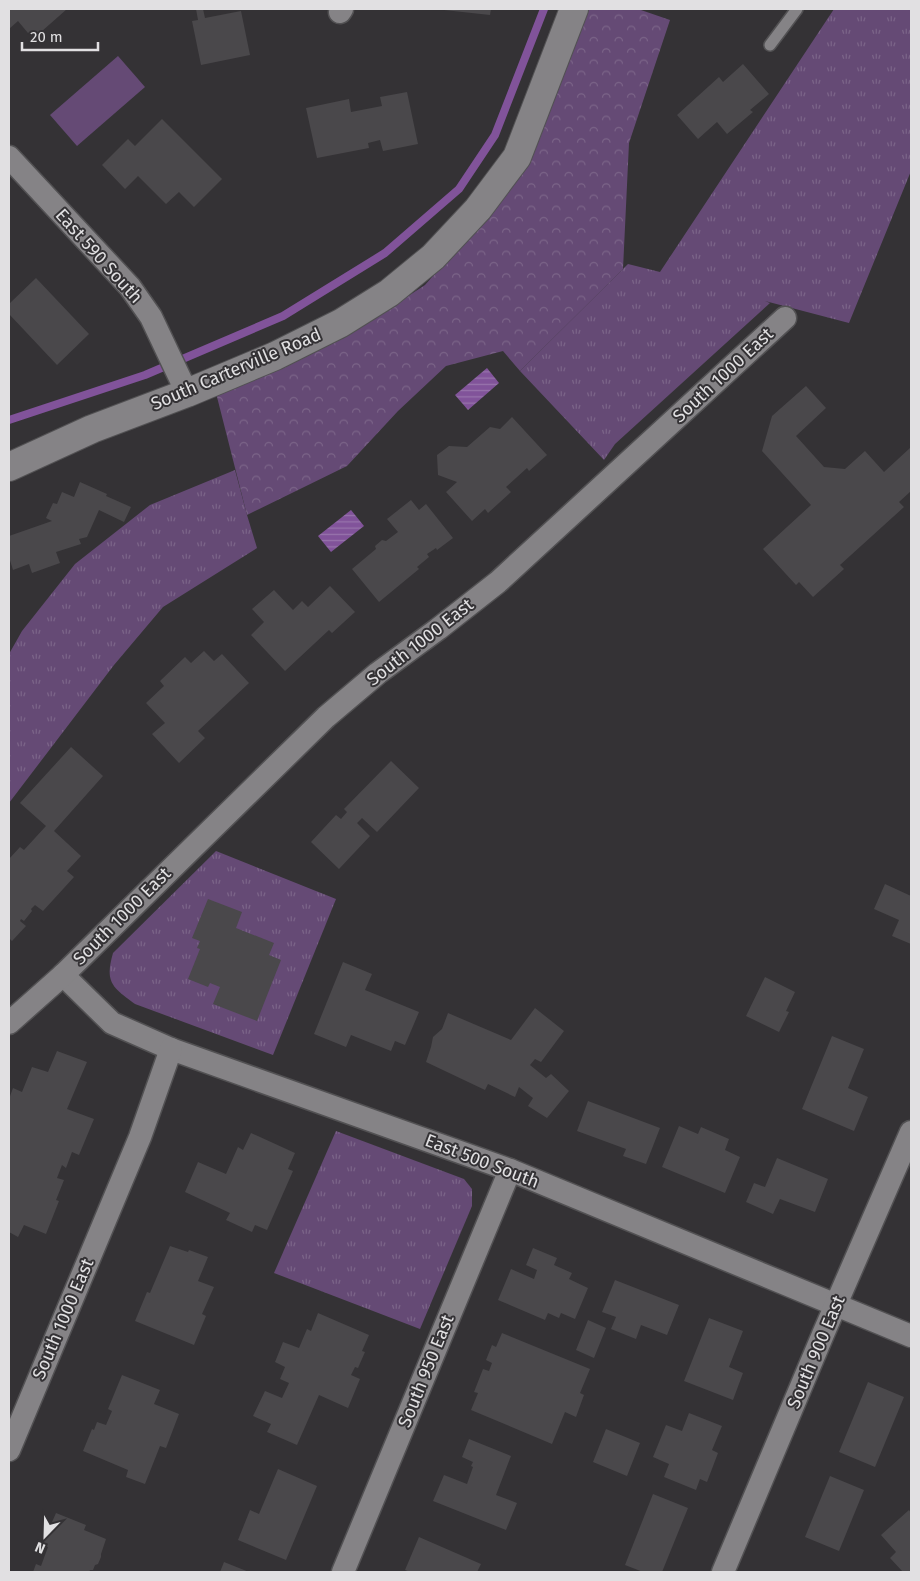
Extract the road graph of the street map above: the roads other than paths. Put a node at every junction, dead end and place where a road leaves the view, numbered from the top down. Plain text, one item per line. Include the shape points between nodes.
1 (574, 9) edge
2 (797, 9) edge
3 (770, 45) dead end
4 (9, 157) edge
5 (785, 318) dead end
6 (187, 393) junction
7 (9, 466) edge
8 (63, 975) junction
9 (9, 1023) edge
10 (171, 1049) junction
11 (911, 1132) edge
12 (510, 1170) junction
13 (836, 1306) junction
14 (911, 1336) edge
15 (9, 1450) edge
16 (343, 1572) edge
17 (725, 1572) edge

1 - 6 street, South Carterville Road via 517,157 478,209 433,257 389,293 341,323 276,356
2 - 3 lane
4 - 6 street, East 590 South via 130,287 151,317
5 - 8 street, South 1000 East via 498,582 378,673 326,717
6 - 7 street, South Carterville Road via 92,429
8 - 9 street, South 1000 East
8 - 10 street, East 500 South via 112,1023
10 - 12 street, East 500 South
10 - 15 street, South 1000 East via 140,1137
11 - 13 street, South 900 East
12 - 13 street, East 500 South
12 - 16 street, South 950 East
13 - 14 street, East 500 South
13 - 17 street, South 900 East

